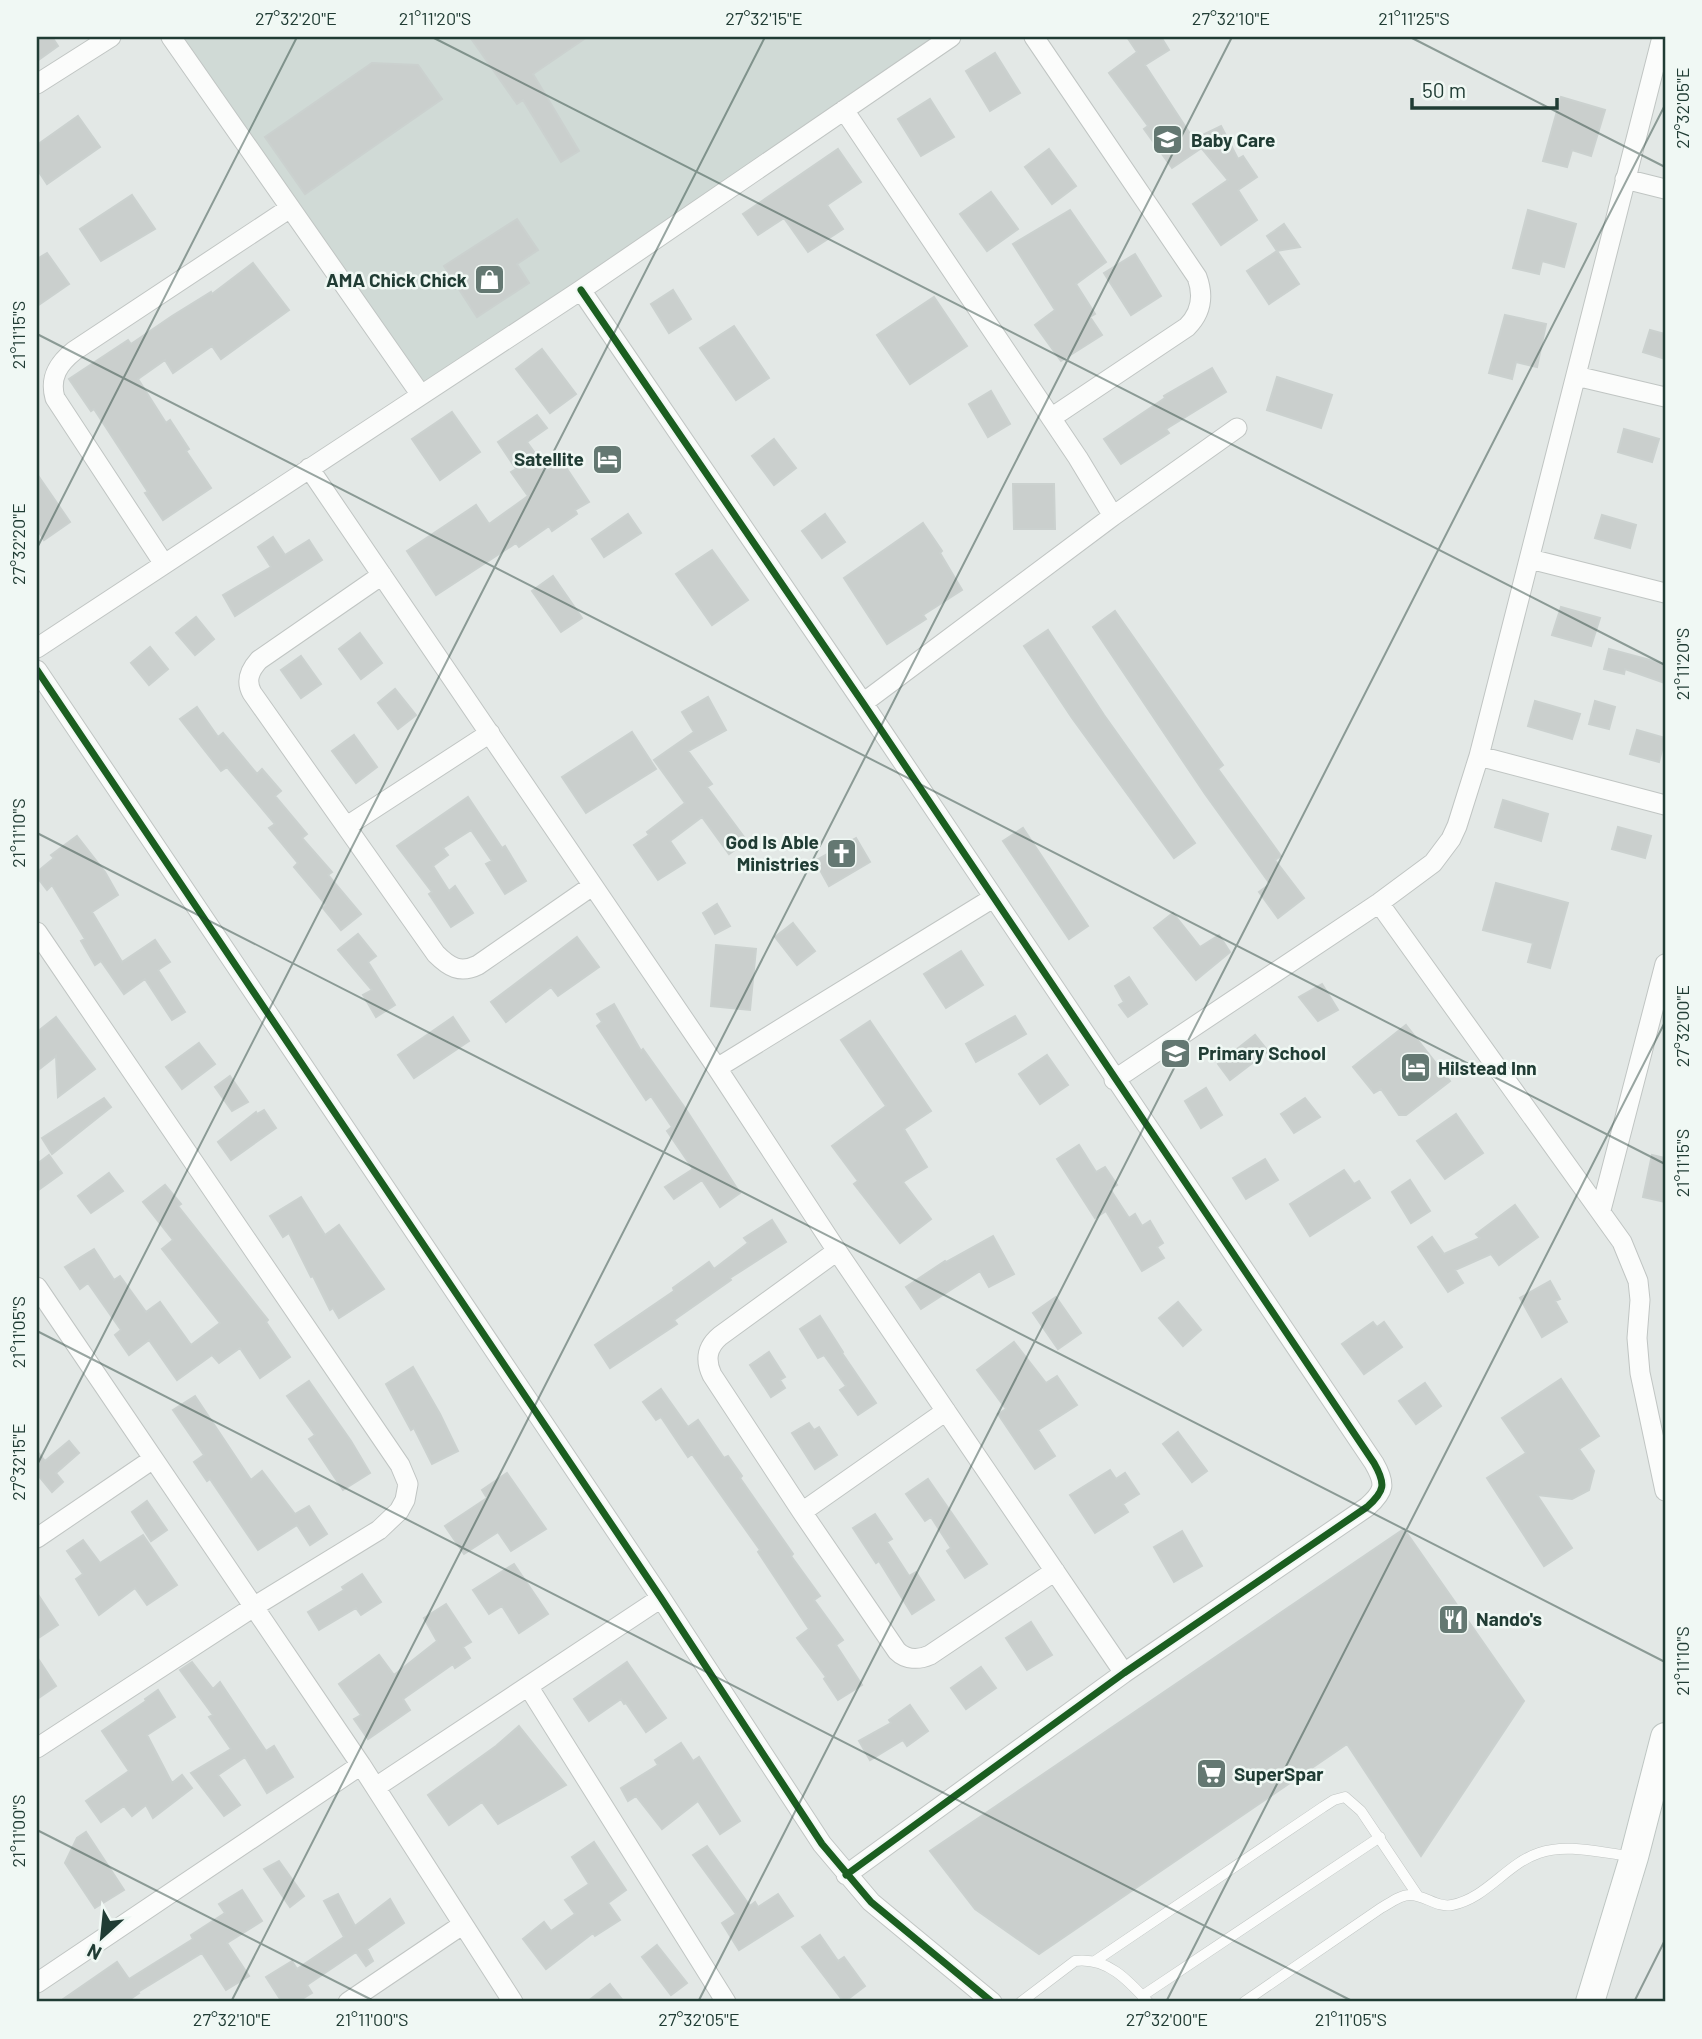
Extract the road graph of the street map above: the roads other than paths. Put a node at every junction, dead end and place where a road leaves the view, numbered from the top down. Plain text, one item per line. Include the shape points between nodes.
1 (111, 37) edge
2 (171, 37) edge
3 (1034, 37) edge
4 (1662, 37) edge
5 (948, 38) edge
6 (37, 84) edge
7 (844, 110) junction
8 (1625, 179) junction
9 (1665, 189) edge
10 (290, 208) junction
11 (581, 290) junction
12 (1576, 376) junction
13 (421, 395) junction
14 (1665, 397) edge
15 (1051, 418) junction
16 (1237, 428) dead end
17 (309, 468) junction
18 (1113, 516) junction
19 (1530, 559) junction
20 (164, 564) junction
21 (382, 575) junction
22 (1665, 593) edge
23 (37, 648) edge
24 (37, 670) edge
25 (863, 703) junction
26 (489, 733) junction
27 (1479, 757) junction
28 (1665, 805) edge
29 (347, 826) junction
30 (592, 886) junction
31 (993, 898) junction
32 (1378, 904) junction
33 (37, 932) edge
34 (1665, 964) edge
35 (717, 1068) junction
36 (1114, 1080) junction
37 (1601, 1210) junction
38 (837, 1251) junction
39 (37, 1287) edge
40 (946, 1410) junction
41 (153, 1459) junction
42 (1665, 1491) edge
43 (802, 1512) junction
44 (37, 1538) edge
45 (1055, 1571) junction
46 (661, 1598) junction
47 (255, 1606) junction
48 (1124, 1673) junction
49 (528, 1686) junction
50 (1665, 1737) edge
51 (37, 1748) edge
52 (361, 1765) junction
53 (376, 1787) junction
54 (1380, 1837) junction
55 (1634, 1857) junction
56 (846, 1875) junction
57 (1418, 1896) junction
58 (462, 1925) junction
59 (1095, 1961) junction
60 (37, 1983) edge
61 (1145, 1999) edge
62 (348, 2002) edge
63 (513, 2002) edge
64 (726, 2002) edge
65 (992, 2002) edge
66 (1021, 2002) edge
67 (1244, 2002) edge
68 (1590, 2002) edge

1 - 6 street
2 - 10 street
3 - 15 street via 1197,277 1202,292 1196,316 1187,327
4 - 8 street
5 - 7 street
7 - 11 street
7 - 15 street
8 - 9 street
8 - 12 street
10 - 13 street
10 - 20 street via 74,351 55,375 53,390 60,406
11 - 13 street
11 - 25 street
12 - 14 street
12 - 19 street
13 - 17 street
15 - 18 street
16 - 18 street
17 - 20 street
17 - 21 street
18 - 25 street
19 - 22 street
19 - 27 street
20 - 23 street
21 - 26 street
21 - 29 street via 259,660 248,678 252,693
24 - 46 street
25 - 31 street
26 - 29 street
26 - 30 street
27 - 28 street
27 - 32 street via 1457,826 1443,850 1433,863
29 - 30 street via 436,954 457,969 478,965
30 - 35 street
31 - 35 street
31 - 36 street
32 - 36 street
32 - 37 street
33 - 47 street via 408,1483 405,1500 379,1530
34 - 37 street
35 - 38 street
36 - 48 street via 1374,1463 1383,1483 1367,1507
37 - 42 street via 1622,1242 1638,1281 1640,1373
38 - 40 street
38 - 43 street via 720,1336 708,1356 712,1375
39 - 41 street
40 - 43 street
40 - 45 street
41 - 44 street
41 - 47 street
43 - 45 street via 897,1651 911,1658 930,1655
45 - 48 street
46 - 49 street
46 - 56 street
47 - 51 street
47 - 52 street
48 - 56 street
49 - 53 street
49 - 64 street
50 - 55 street
52 - 53 street
52 - 60 street
53 - 58 street
54 - 57 lane
54 - 59 lane via 1353,1802 1345,1797 1334,1800
54 - 61 lane
55 - 57 lane via 1550,1850 1537,1853 1474,1899 1448,1906
55 - 68 street
56 - 65 street via 871,1902
57 - 67 lane via 1409,1895 1381,1908
58 - 62 street
58 - 63 street
59 - 61 lane via 1111,1967
59 - 66 lane via 1075,1961

